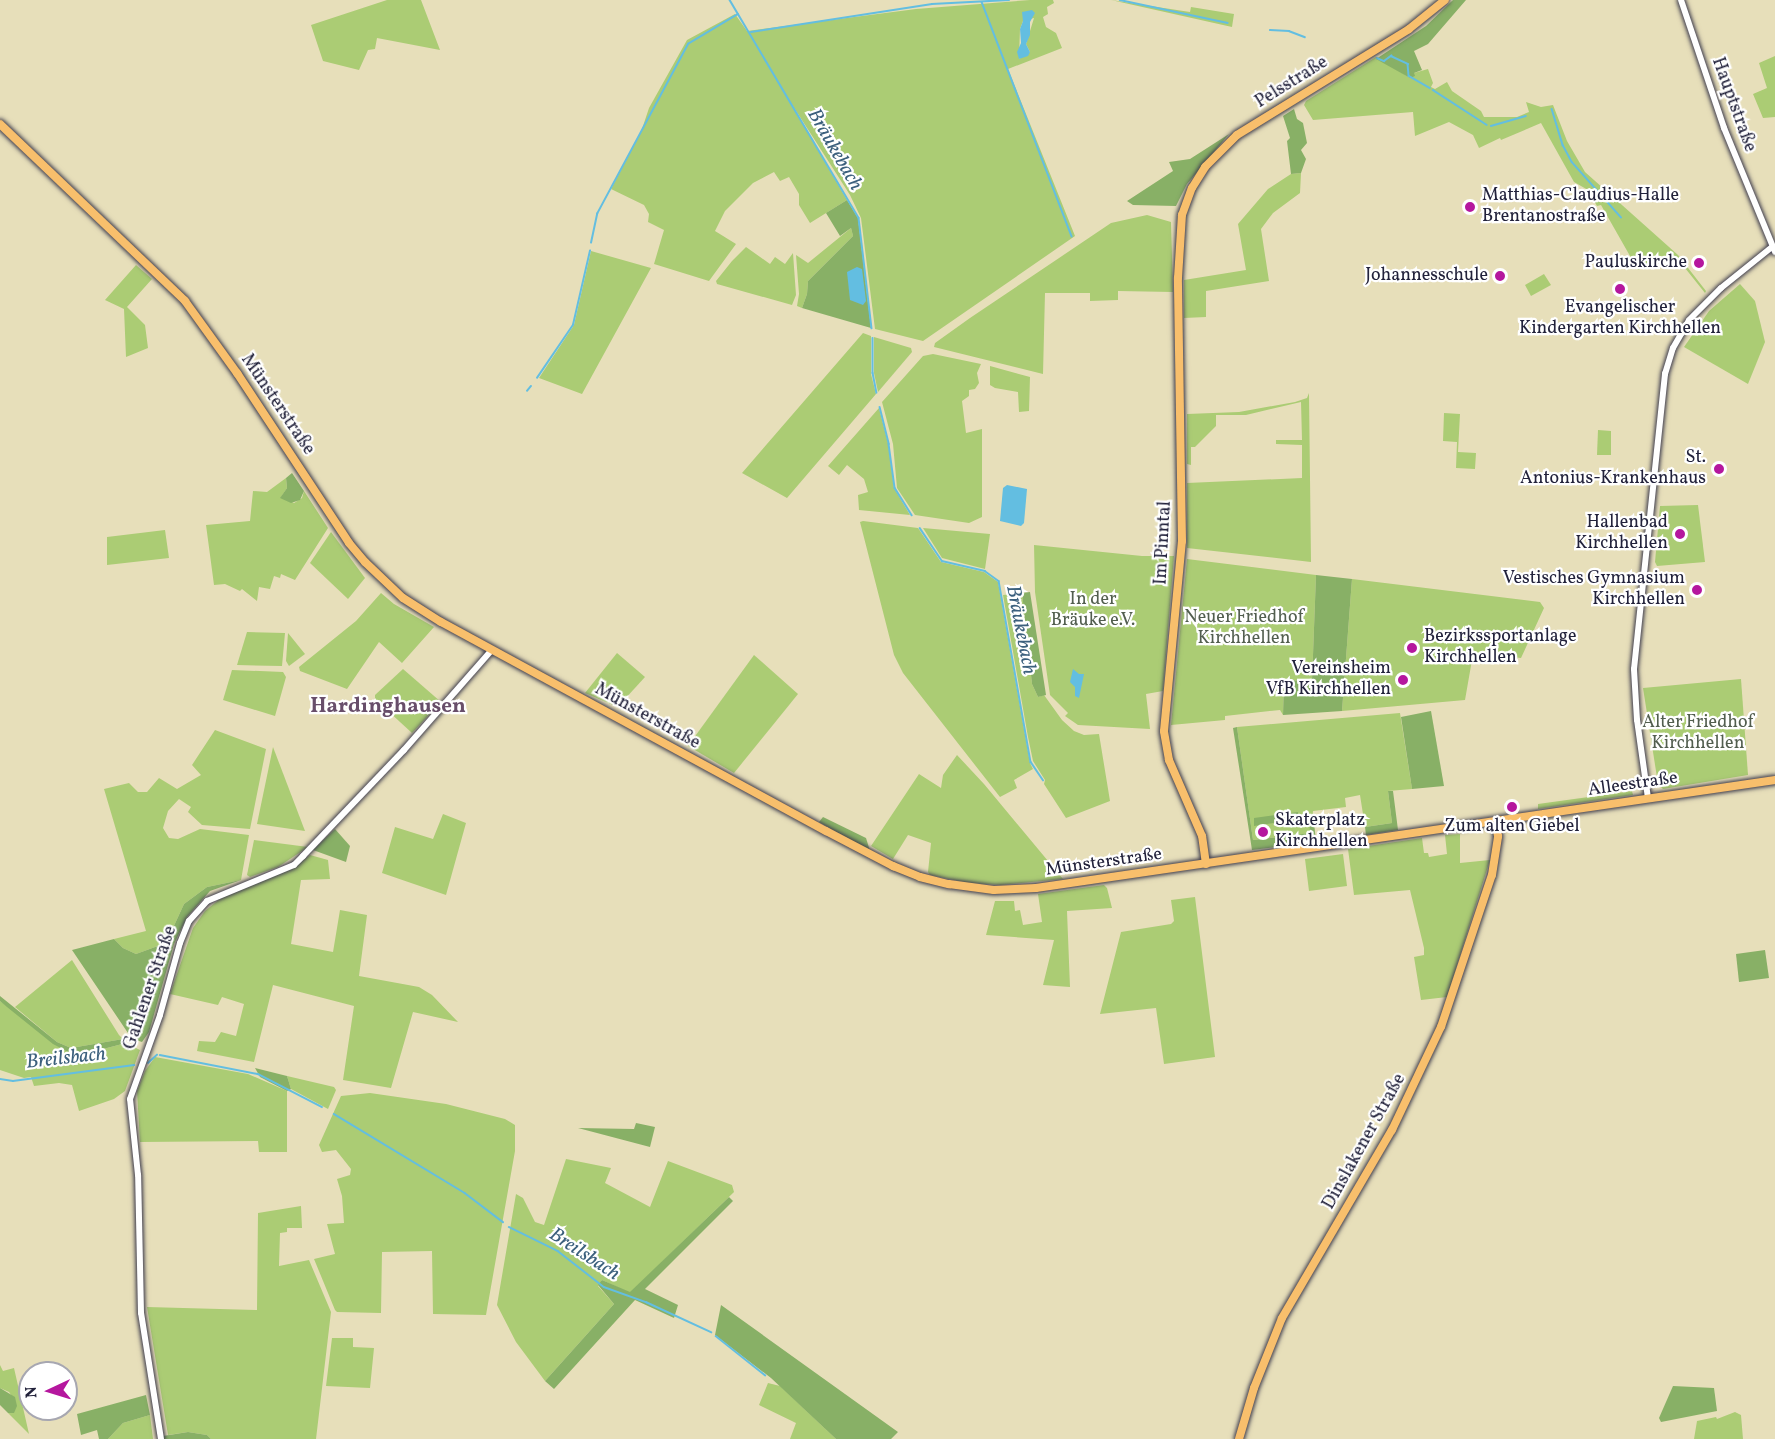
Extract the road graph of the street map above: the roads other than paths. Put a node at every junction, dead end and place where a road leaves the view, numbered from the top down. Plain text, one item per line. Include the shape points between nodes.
1 (1445, 0) edge
2 (1681, 0) edge
3 (0, 124) edge
4 (1182, 215) joint
5 (1774, 249) edge
6 (492, 650) junction
7 (1775, 780) edge
8 (1648, 798) junction
9 (1495, 820) junction
10 (1206, 864) junction
11 (161, 1439) edge
12 (1239, 1439) edge

1 - 4 main road, Pelsstraße via 1409,29 1237,135 1206,167 1192,188
2 - 5 street, Hauptstraße via 1724,128
3 - 6 main road, Münsterstraße via 202,320 365,562 413,605
4 - 10 main road, Im Pinntal via 1178,258 1182,541 1164,731 1169,760 1202,836
5 - 8 street via 1721,288 1689,320 1673,348 1665,374 1634,669
6 - 10 main road, Münsterstraße via 826,831 920,877 994,890 1036,888
6 - 11 street, Gahlener Straße via 294,865 207,901 189,921 130,1099 138,1175 141,1313
7 - 8 main road, Alleestraße
8 - 9 main road, Alleestraße
9 - 10 main road, Münsterstraße
9 - 12 main road, Dinslakener Straße via 1492,875 1437,1038 1392,1130 1282,1318

